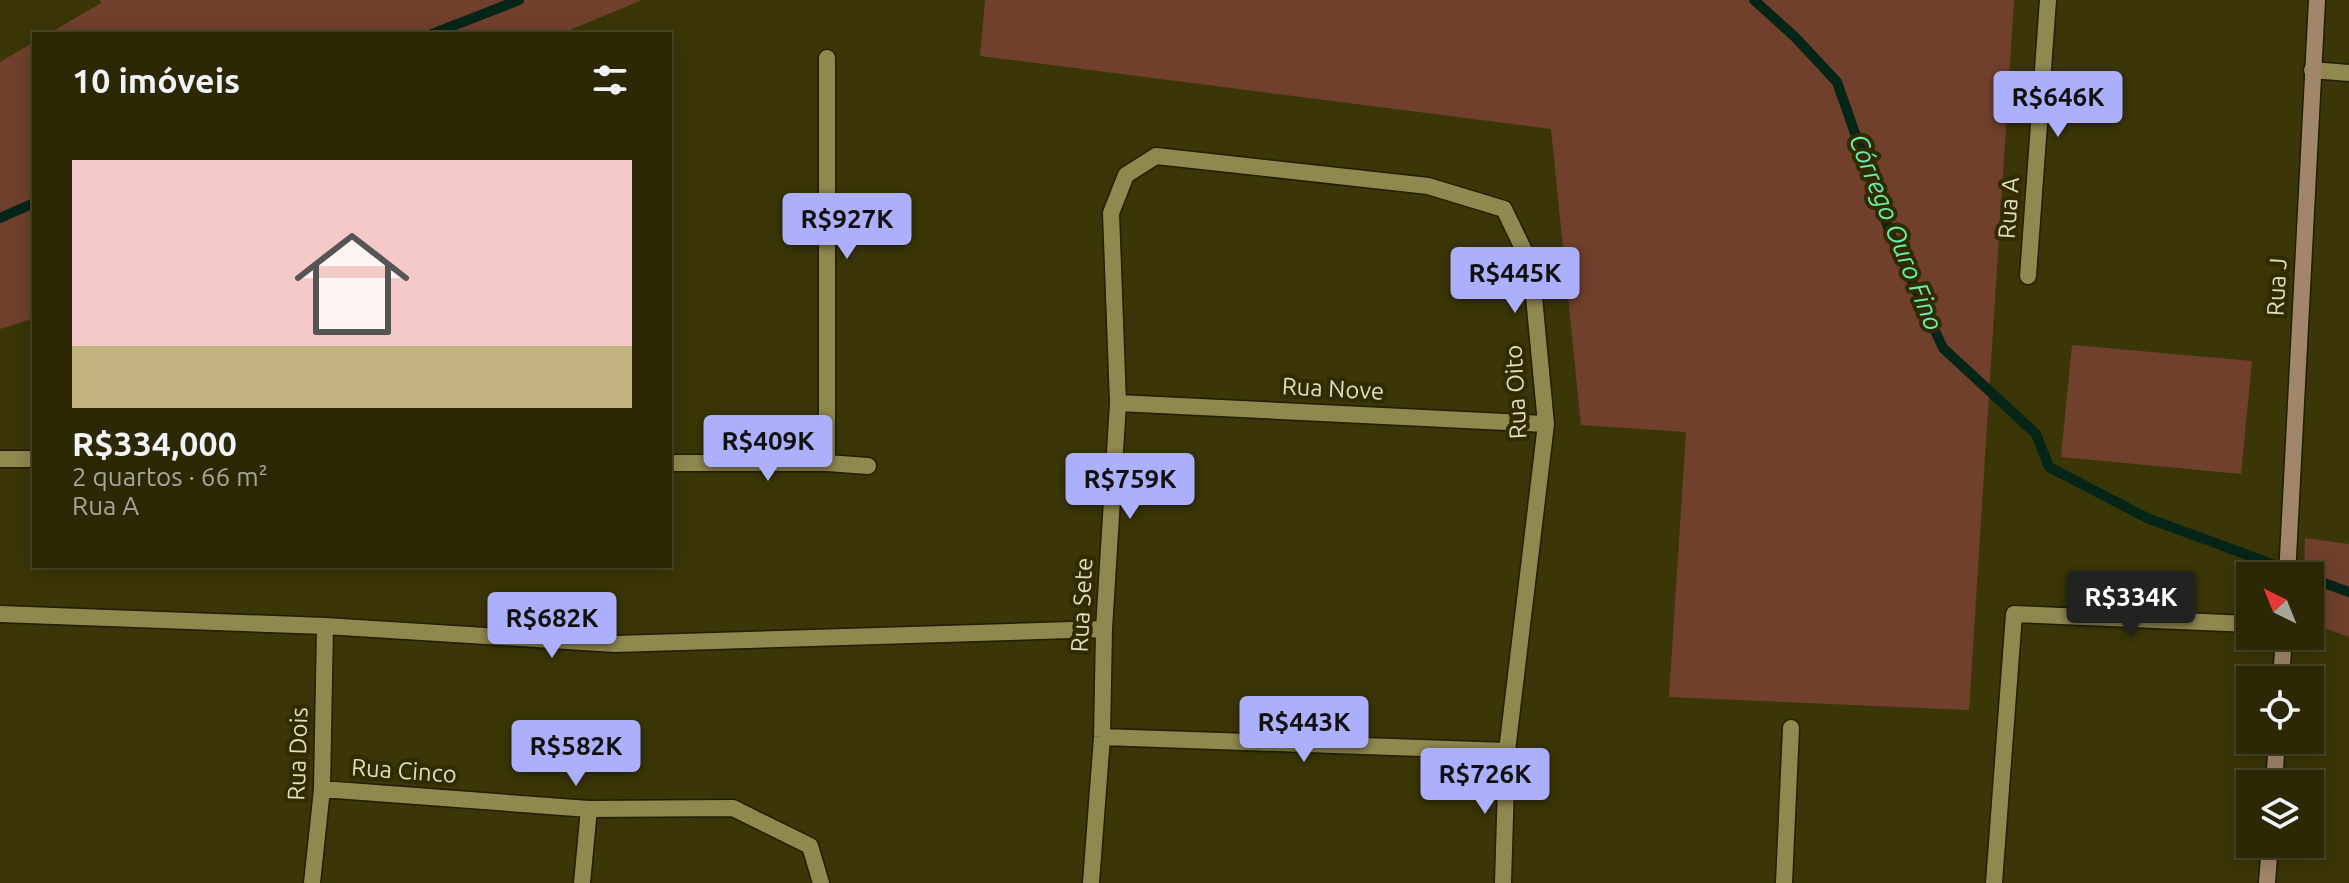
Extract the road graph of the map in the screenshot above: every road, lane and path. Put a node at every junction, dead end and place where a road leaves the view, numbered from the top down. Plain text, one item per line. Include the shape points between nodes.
1 (2048, 0) edge
2 (2317, 0) edge
3 (827, 58) dead end
4 (2312, 70) junction
5 (2349, 73) edge
6 (1156, 156) joint
7 (2028, 276) dead end
8 (1118, 403) junction
9 (1546, 424) junction
10 (0, 459) edge
11 (32, 459) edge
12 (672, 463) edge
13 (827, 463) junction
14 (868, 466) dead end
15 (2288, 562) edge
16 (0, 614) edge
17 (2236, 623) edge
18 (325, 626) junction
19 (1104, 629) junction
20 (1791, 728) dead end
21 (1102, 737) junction
22 (1507, 751) junction
23 (322, 789) junction
24 (589, 809) junction
25 (2269, 858) edge
26 (312, 883) edge
27 (582, 883) edge
28 (821, 883) edge
29 (1091, 883) edge
30 (1503, 883) edge
31 (1784, 883) edge
32 (1994, 883) edge
33 (2267, 883) edge

1 - 7 street, Rua A
2 - 4 main road, Rua J
3 - 13 street
4 - 5 street
4 - 15 main road, Rua J
6 - 8 street, Rua Sete via 1126,175 1111,213
6 - 9 street, Rua Oito via 1428,186 1504,209 1531,265
8 - 9 street, Rua Nove
8 - 19 street, Rua Sete
9 - 22 street, Rua Oito
10 - 11 street
12 - 13 street
13 - 14 street
16 - 18 street
17 - 32 street via 2014,614
18 - 19 street via 615,644
18 - 23 street, Rua Dois
19 - 21 street, Rua Sete
20 - 31 street
21 - 22 street
21 - 29 street, Rua Sete
22 - 30 street, Rua Oito
23 - 24 street, Rua Cinco
23 - 26 street, Rua Dois
24 - 27 street
24 - 28 street, Rua Cinco via 733,808 810,846
25 - 33 main road

